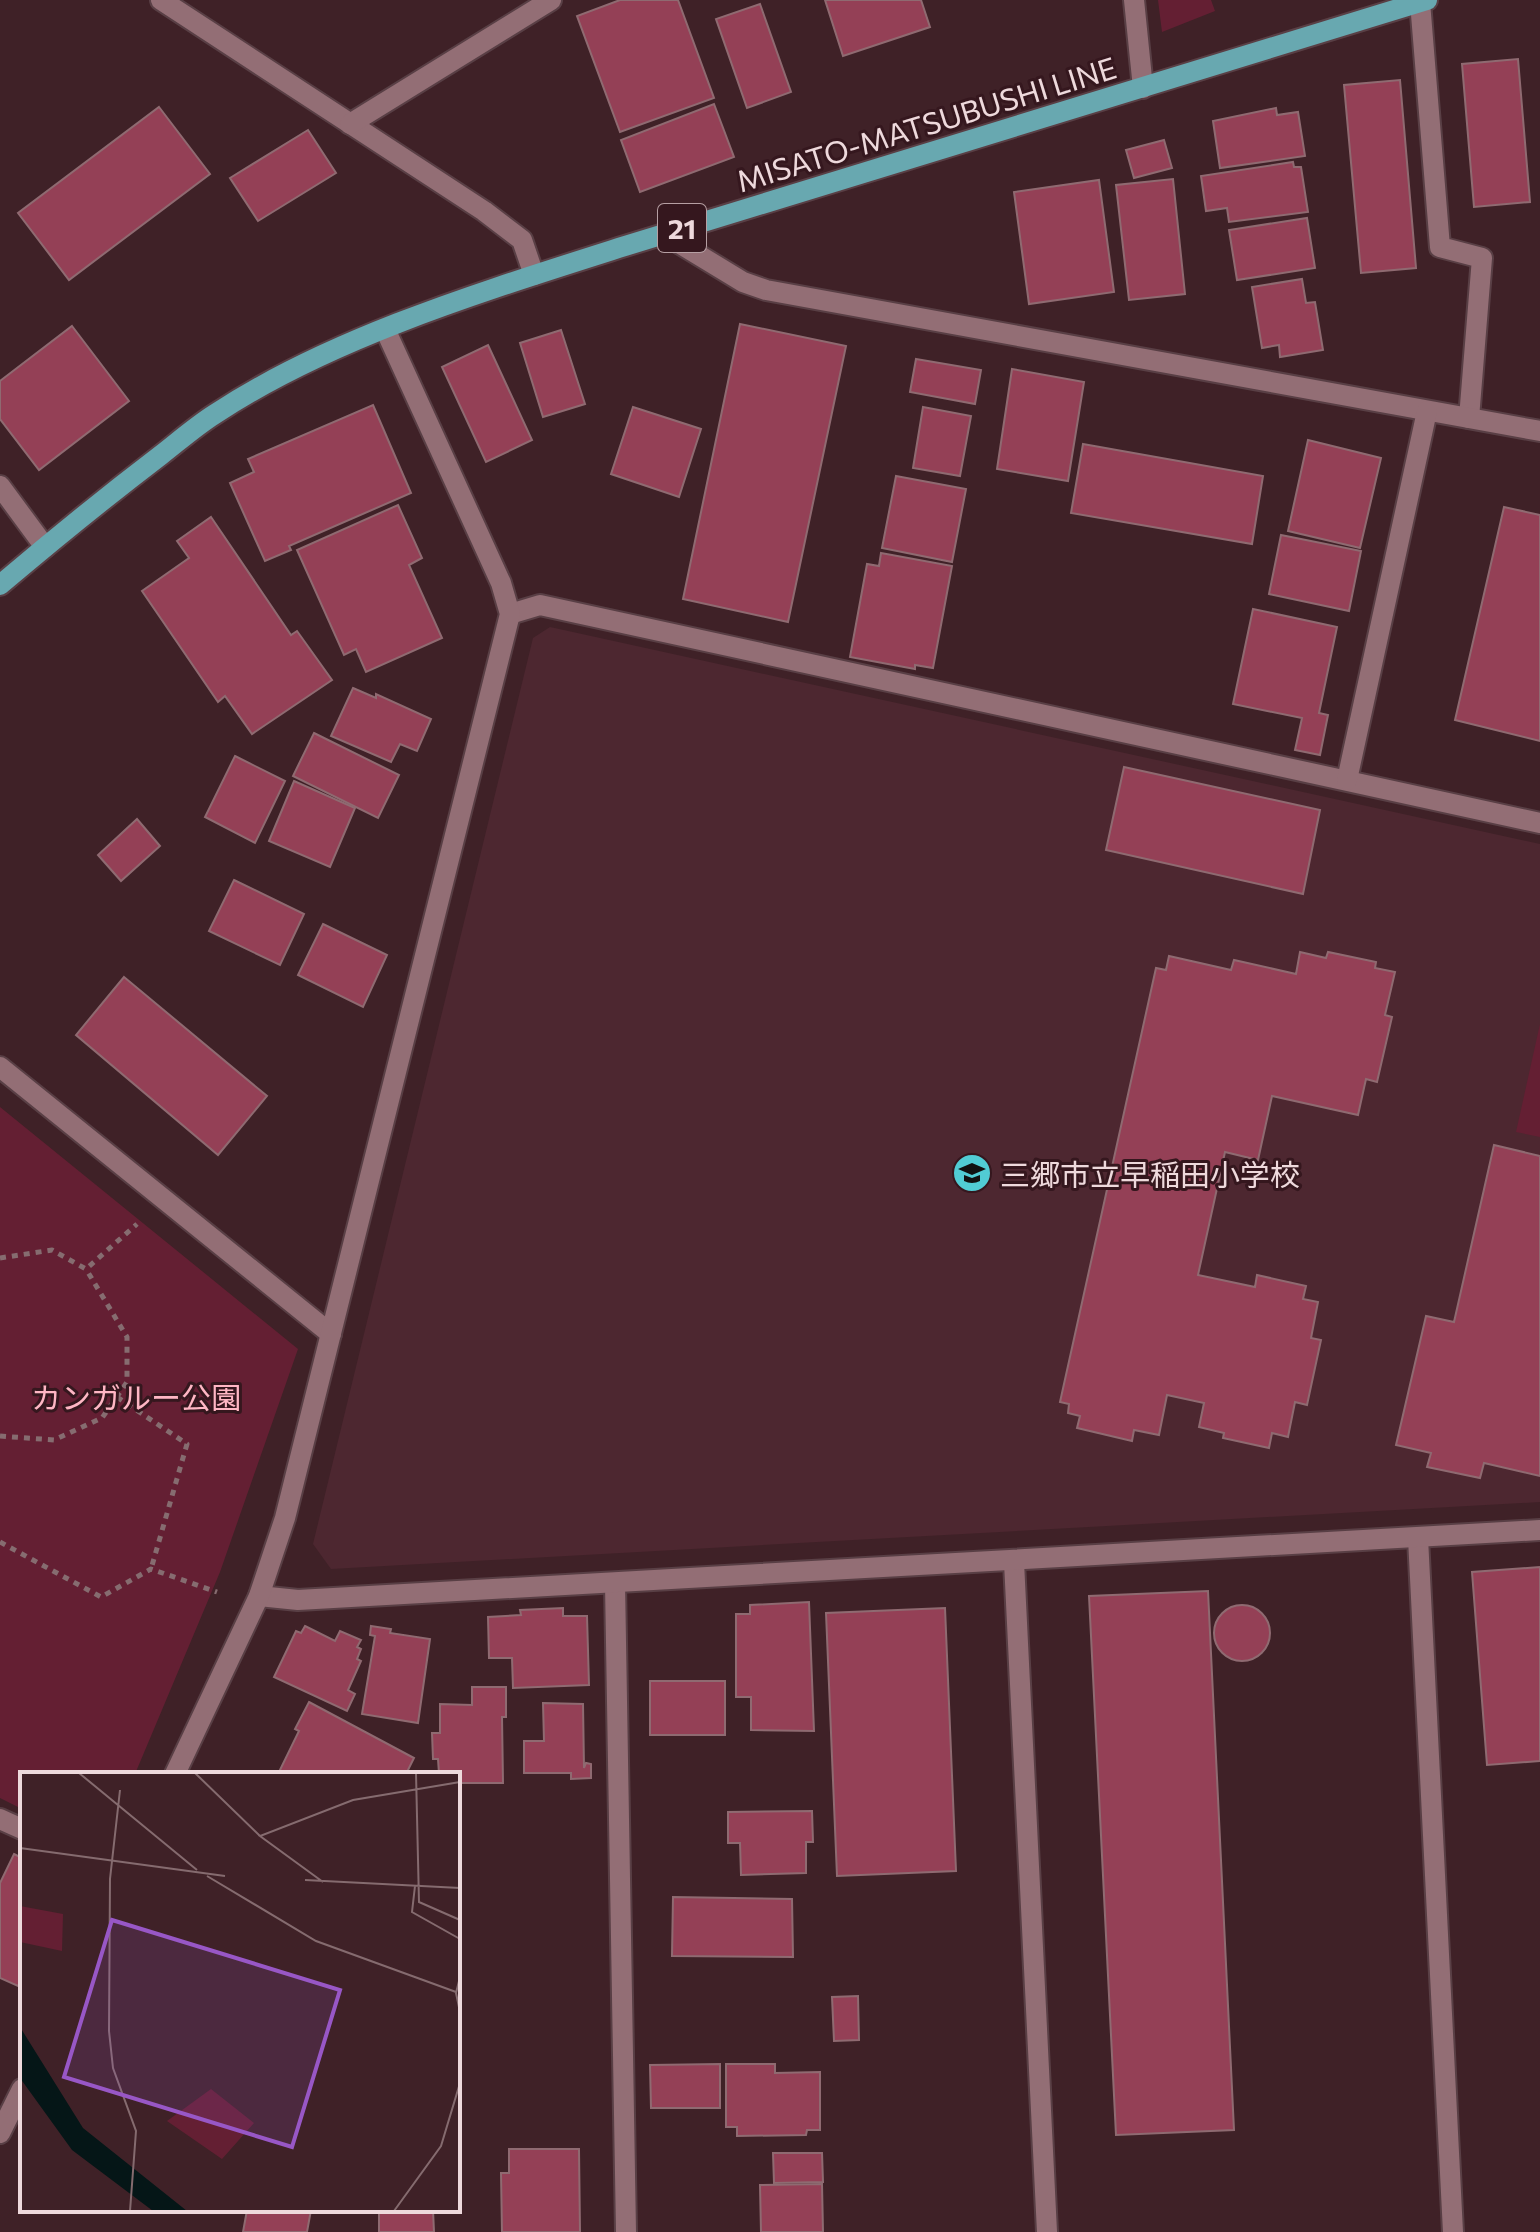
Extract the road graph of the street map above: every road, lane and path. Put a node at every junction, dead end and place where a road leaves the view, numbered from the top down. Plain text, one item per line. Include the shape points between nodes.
1 (161, 0) edge
2 (551, 0) edge
3 (1134, 0) edge
4 (1423, 1) edge
5 (1143, 88) junction
6 (350, 124) junction
7 (664, 234) junction
8 (534, 275) junction
9 (385, 329) junction
10 (1427, 411) junction
11 (1469, 418) junction
12 (1540, 431) edge
13 (0, 486) edge
14 (45, 547) junction
15 (0, 585) edge
16 (510, 614) junction
17 (1347, 780) junction
18 (1540, 823) edge
19 (0, 1067) edge
20 (165, 1199) junction
21 (0, 1258) edge
22 (86, 1269) junction
23 (331, 1334) junction
24 (117, 1397) junction
25 (0, 1436) edge
26 (1540, 1530) edge
27 (1418, 1538) junction
28 (0, 1542) edge
29 (1014, 1562) junction
30 (151, 1569) junction
31 (615, 1583) junction
32 (226, 1595) dead end
33 (259, 1596) junction
34 (176, 1772) edge
35 (0, 1819) edge
36 (20, 1828) edge
37 (20, 2093) edge
38 (0, 2133) edge
39 (626, 2232) edge
40 (1047, 2232) edge
41 (1453, 2232) edge

1 - 6 street
2 - 6 street
3 - 5 street
4 - 5 main road, MISATO-MATSUBUSHI LINE / 21
4 - 11 street via 1440,247 1482,258
5 - 7 main road, MISATO-MATSUBUSHI LINE / 21
6 - 8 street via 522,240
7 - 8 main road, MISATO-MATSUBUSHI LINE / 21
7 - 10 street via 743,282 766,290
8 - 9 main road, MISATO-MATSUBUSHI LINE / 21
9 - 14 main road, MISATO-MATSUBUSHI LINE / 21 via 306,363 215,414
9 - 16 street via 501,583
10 - 11 street
10 - 17 street
11 - 12 street
13 - 14 street
14 - 15 main road, MISATO-MATSUBUSHI LINE / 21
16 - 17 street via 540,605
16 - 23 street
17 - 18 street
19 - 20 street
20 - 22 path
20 - 23 street
21 - 22 path via 52,1250
22 - 24 path via 127,1337 127,1382
23 - 33 street via 285,1518
24 - 25 path via 102,1418 54,1440
24 - 30 path via 187,1444
26 - 27 street
27 - 29 street
27 - 41 street
28 - 30 path via 101,1597
29 - 31 street
29 - 40 street
30 - 32 path
31 - 33 street via 298,1600
31 - 39 street
33 - 34 street
35 - 36 street
37 - 38 street

